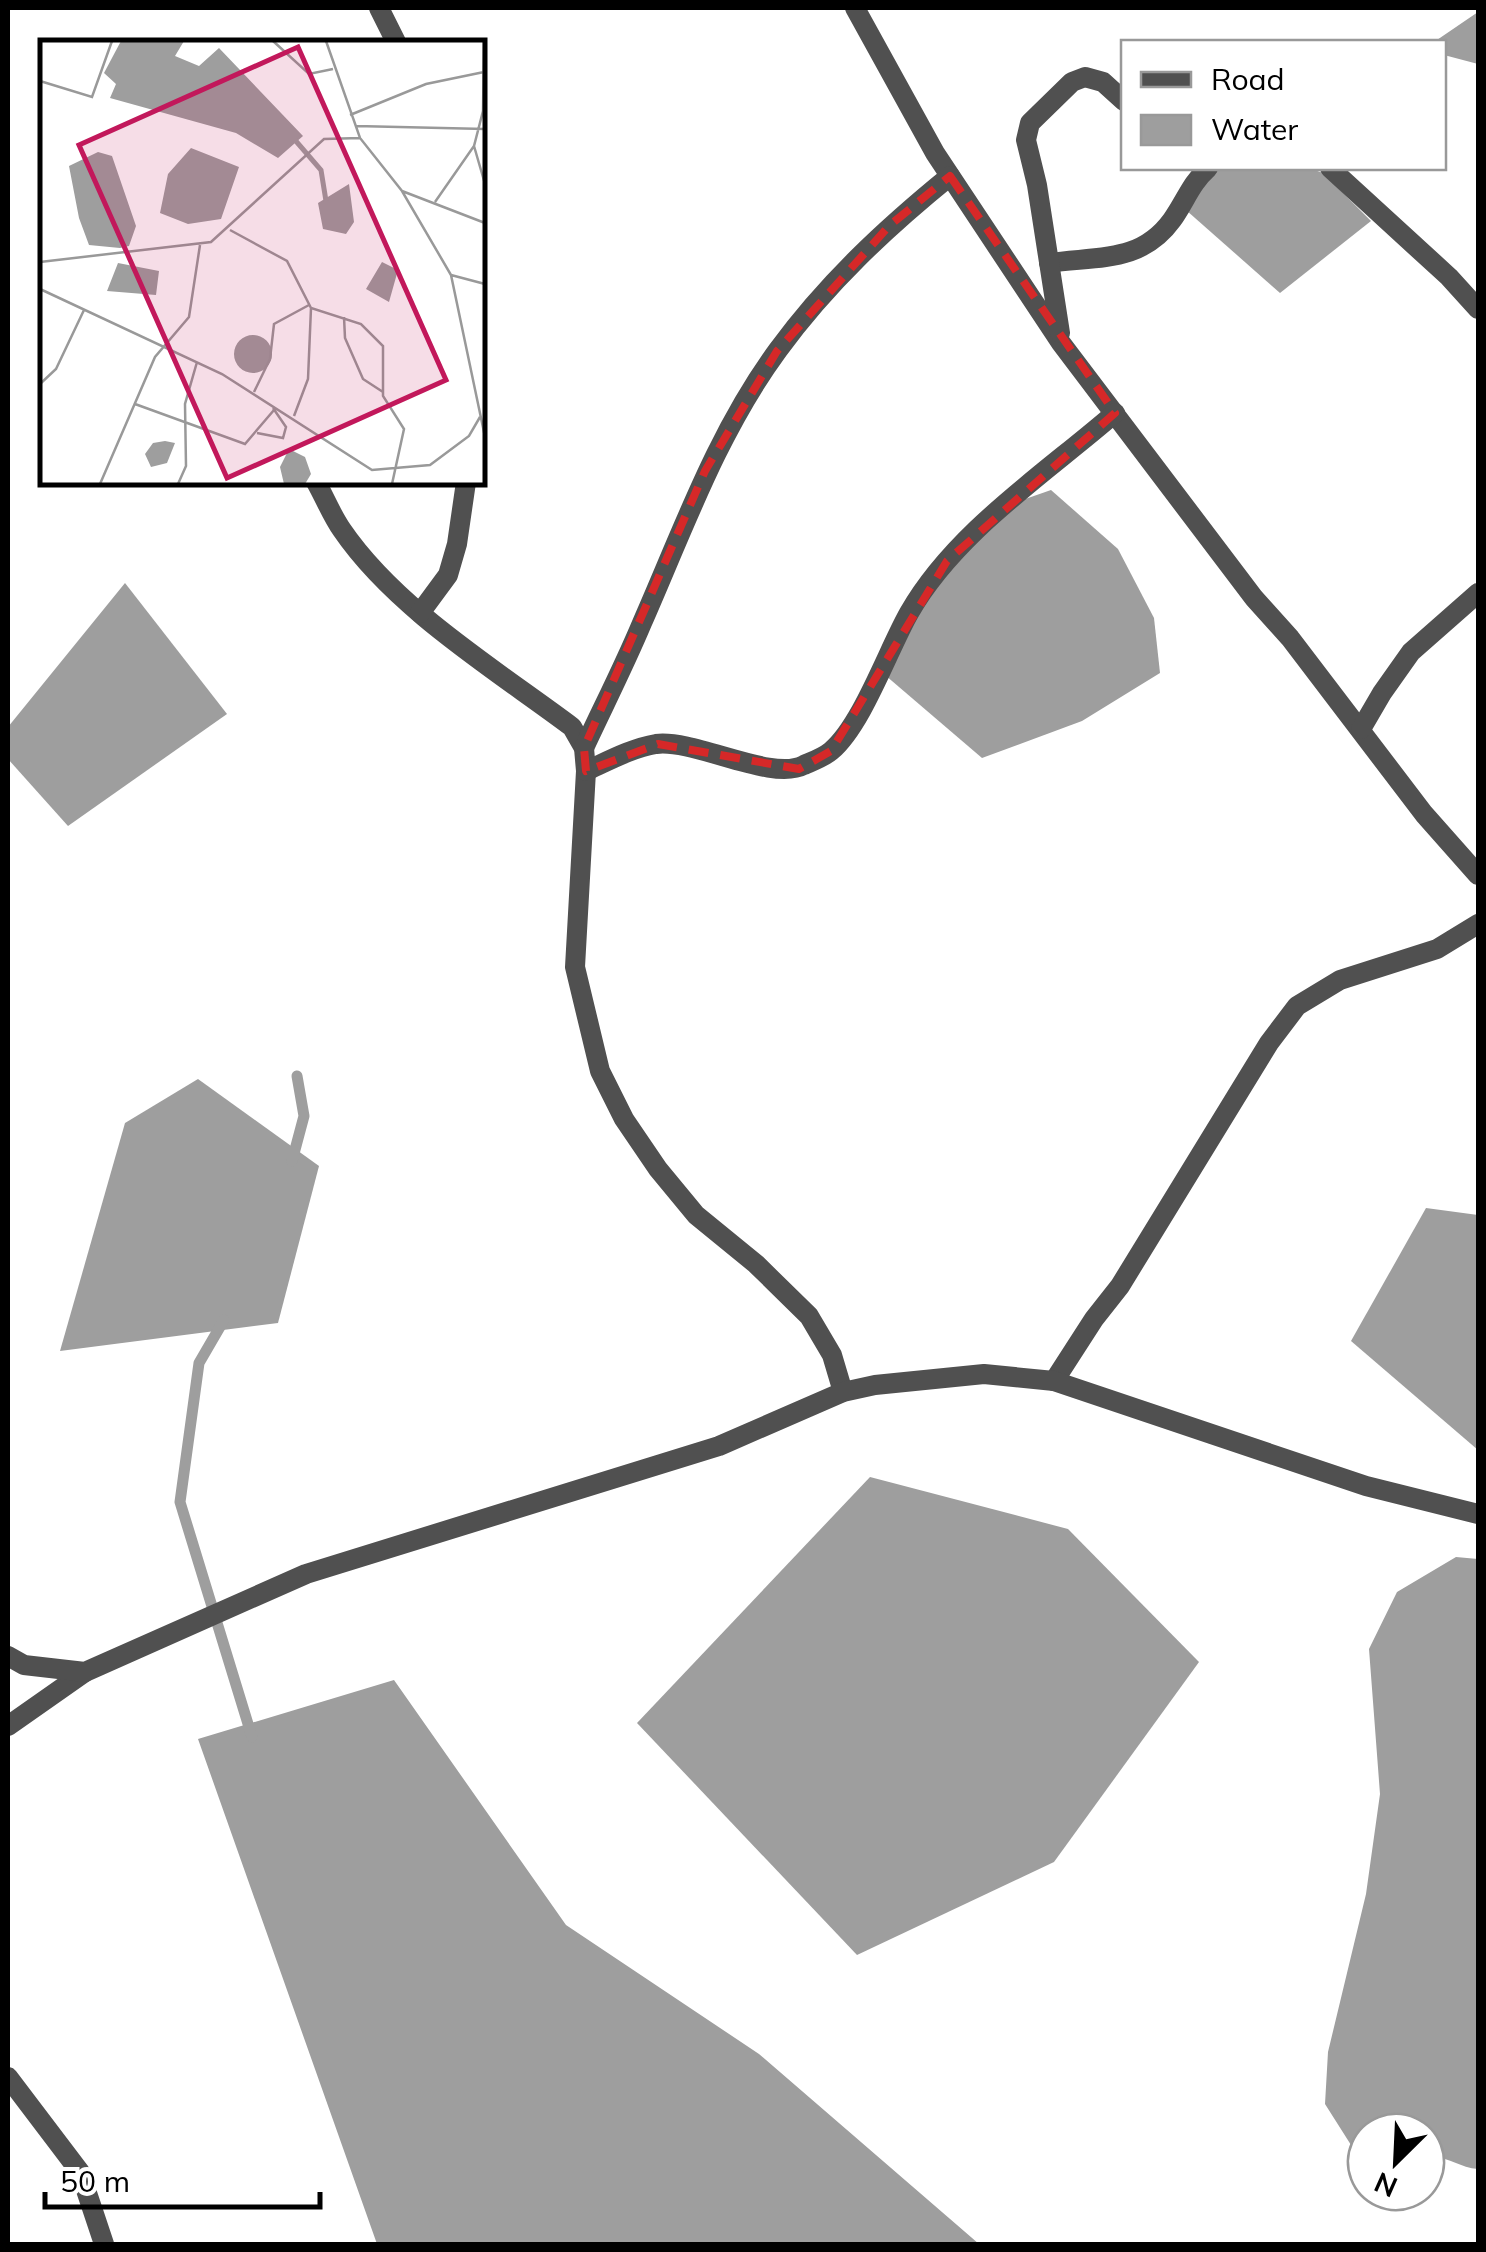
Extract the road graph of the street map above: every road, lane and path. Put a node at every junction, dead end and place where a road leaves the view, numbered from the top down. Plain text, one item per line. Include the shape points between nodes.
1 (379, 8) edge
2 (855, 8) edge
3 (395, 40) edge
4 (1121, 98) edge
5 (1201, 170) edge
6 (1332, 170) edge
7 (950, 176) junction
8 (1049, 263) junction
9 (1478, 309) edge
10 (1062, 343) junction
11 (1115, 413) junction
12 (318, 485) edge
13 (466, 485) edge
14 (1478, 592) edge
15 (420, 613) junction
16 (1361, 729) junction
17 (584, 748) junction
18 (586, 771) junction
19 (1478, 875) edge
20 (1478, 924) edge
21 (1054, 1381) junction
22 (843, 1392) junction
23 (1478, 1514) edge
24 (8, 1656) edge
25 (86, 1672) junction
26 (8, 1726) edge
27 (8, 2077) edge
28 (104, 2244) edge

1 - 3 street
2 - 7 street
4 - 8 street via 1086,77 1072,82 1030,123 1026,140
5 - 8 street via 1159,237 1140,251
6 - 9 street
7 - 10 street
7 - 17 street via 889,226 777,351 705,471
8 - 10 street
10 - 11 street
11 - 16 street
11 - 18 street via 947,561 911,610 850,728 831,751 799,769 658,744
12 - 15 street via 376,573
13 - 15 street via 448,575
14 - 16 street via 1412,652
15 - 17 street via 572,727
16 - 19 street
17 - 18 street
18 - 22 street via 575,966 600,1071 624,1119 696,1215 809,1316 832,1355
20 - 21 street via 1437,949 1340,980 1297,1006
21 - 22 street via 984,1374
21 - 23 street via 1366,1486
22 - 25 street via 719,1446 306,1574
24 - 25 street via 24,1665
25 - 26 street
27 - 28 street via 80,2172

